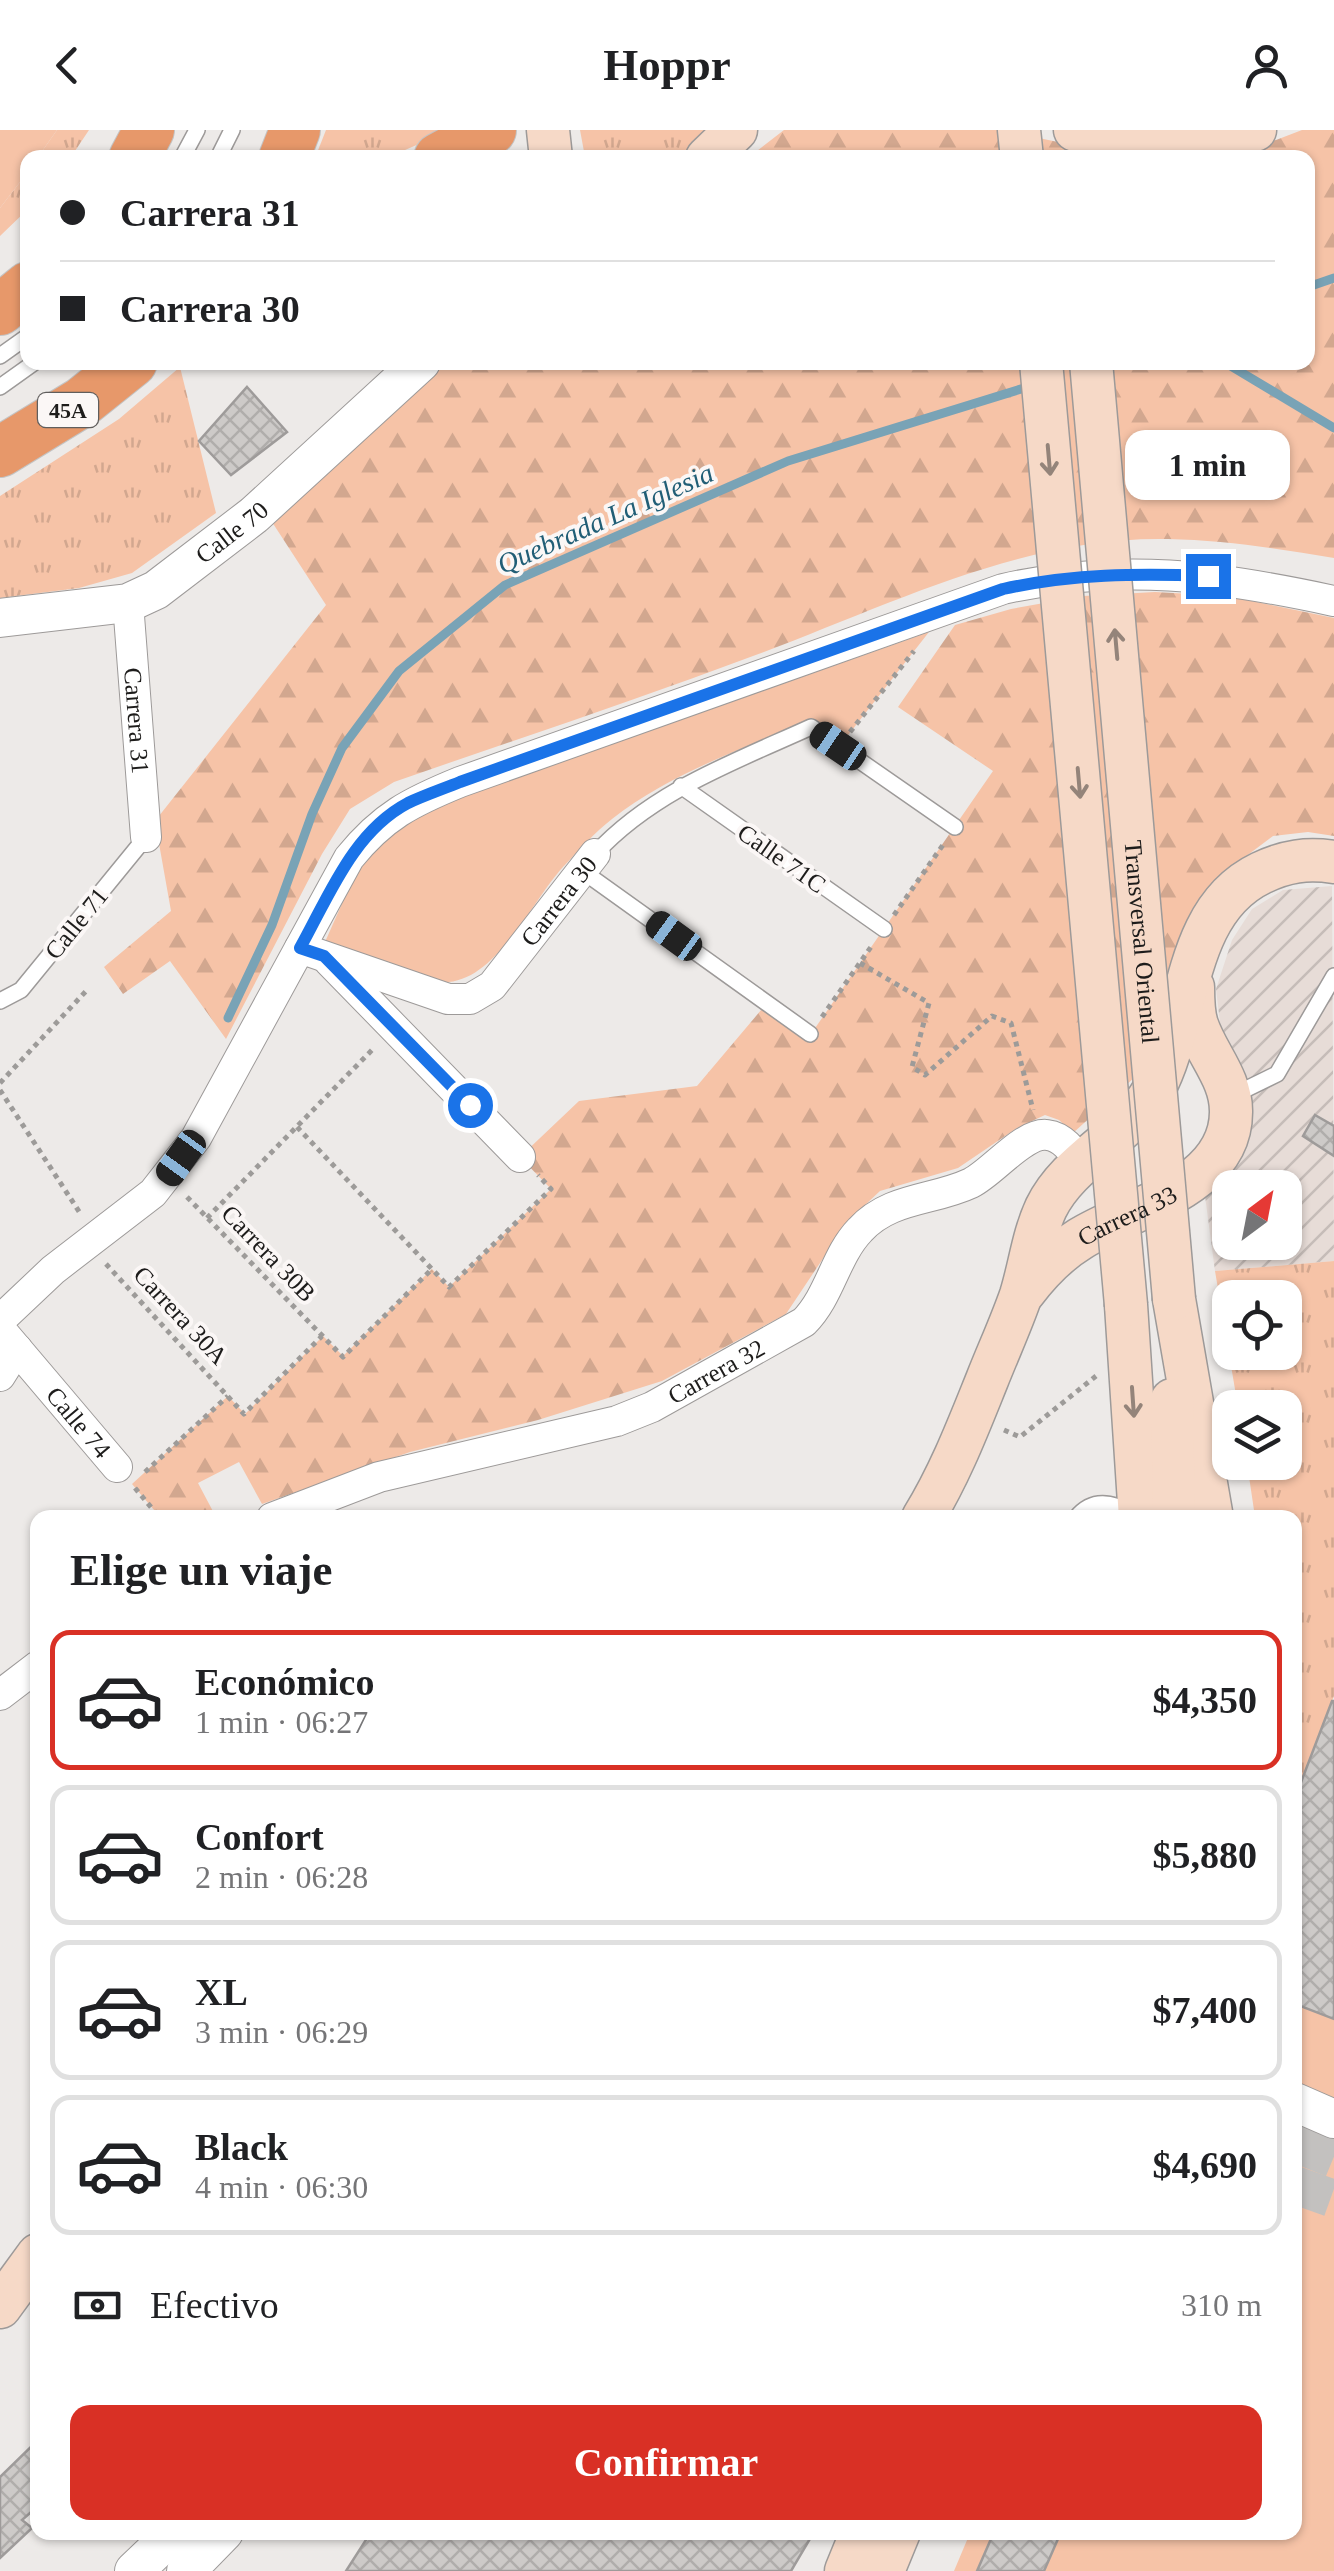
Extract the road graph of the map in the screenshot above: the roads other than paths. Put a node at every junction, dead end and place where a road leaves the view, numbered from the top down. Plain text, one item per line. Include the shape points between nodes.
1 (492, 130) edge
2 (736, 130) edge
3 (1073, 130) edge
4 (1255, 130) edge
5 (454, 150) edge
6 (715, 150) edge
7 (20, 293) edge
8 (0, 310) edge
9 (24, 370) edge
10 (122, 370) edge
11 (412, 370) edge
12 (1042, 370) edge
13 (1092, 370) edge
14 (0, 387) edge
15 (0, 452) edge
16 (1334, 601) edge
17 (128, 602) junction
18 (0, 618) edge
19 (681, 786) junction
20 (955, 827) dead end
21 (146, 838) joint
22 (588, 862) junction
23 (1334, 862) edge
24 (884, 929) dead end
25 (312, 952) junction
26 (1195, 958) junction
27 (1334, 976) edge
28 (0, 1001) edge
29 (810, 1034) dead end
30 (1163, 1070) junction
31 (1230, 1097) junction
32 (520, 1157) road end
33 (1076, 1168) junction
34 (1111, 1222) junction
35 (1020, 1296) junction
36 (1174, 1299) junction
37 (0, 1320) edge
38 (8, 1339) edge
39 (0, 1376) edge
40 (124, 1476) road end
41 (293, 1510) edge
42 (927, 1510) edge
43 (1082, 1510) edge
44 (1130, 1510) edge
45 (1150, 1510) edge
46 (1154, 1510) edge
47 (1211, 1510) edge
48 (30, 1672) edge
49 (0, 1695) edge
50 (1302, 2105) edge
51 (1334, 2119) edge
52 (30, 2266) edge
53 (0, 2307) edge
54 (167, 2540) edge
55 (216, 2540) edge
56 (859, 2540) edge
57 (896, 2540) edge
58 (134, 2571) edge
59 (186, 2571) edge
60 (846, 2571) edge
61 (884, 2571) edge

1 - 5 highway
2 - 6 main road
3 - 4 main road via 1197,142
7 - 8 highway
9 - 14 lane
10 - 15 highway, 45A
11 - 17 street, Calle 70 via 254,515 178,576
12 -> 45 main road, Transversal Oriental, bridge
36 -> 13 main road, Transversal Oriental, bridge
16 - 25 street via 1208,576 1110,574 1003,589 405,804 349,858
17 - 18 street, Calle 70
17 - 21 street, Carrera 31
19 - 20 lane, Carrera 30 via 810,728
19 - 22 lane, Carrera 30 via 612,835
19 - 24 lane, Calle 71C
21 - 28 lane, Calle 71 via 22,990
22 - 25 street, Carrera 30 via 492,986 470,1000 448,999
22 - 29 lane
23 - 26 main road, Carrera 33 via 1308,858 1255,876 1217,913
25 - 32 street
25 - 37 street via 167,1177
26 - 30 main road, Carrera 33
26 - 31 main road, Carrera 33 via 1197,1026
27 - 31 lane via 1278,1074
30 - 31 main road via 1196,1073
30 - 33 main road, Carrera 33 via 1141,1108
31 - 34 main road, Carrera 33 via 1229,1132 1200,1173
33 - 34 main road via 1073,1201
33 - 35 main road, Carrera 33 via 1046,1210
33 - 41 street, Carrera 32 via 1057,1138 1040,1135 968,1184 890,1207 856,1234 804,1322 652,1407 582,1432 379,1477
34 - 35 main road, Carrera 33 via 1063,1250
35 - 42 main road, Carrera 33
36 - 46 main road via 1171,1461
36 - 47 main road, Transversal Oriental
38 - 39 street
38 - 40 street, Calle 74
43 - 44 lane via 1096,1503
48 - 49 street
50 - 51 street
52 - 53 main road
54 - 58 street
55 - 59 street
56 - 60 main road
57 - 61 main road

